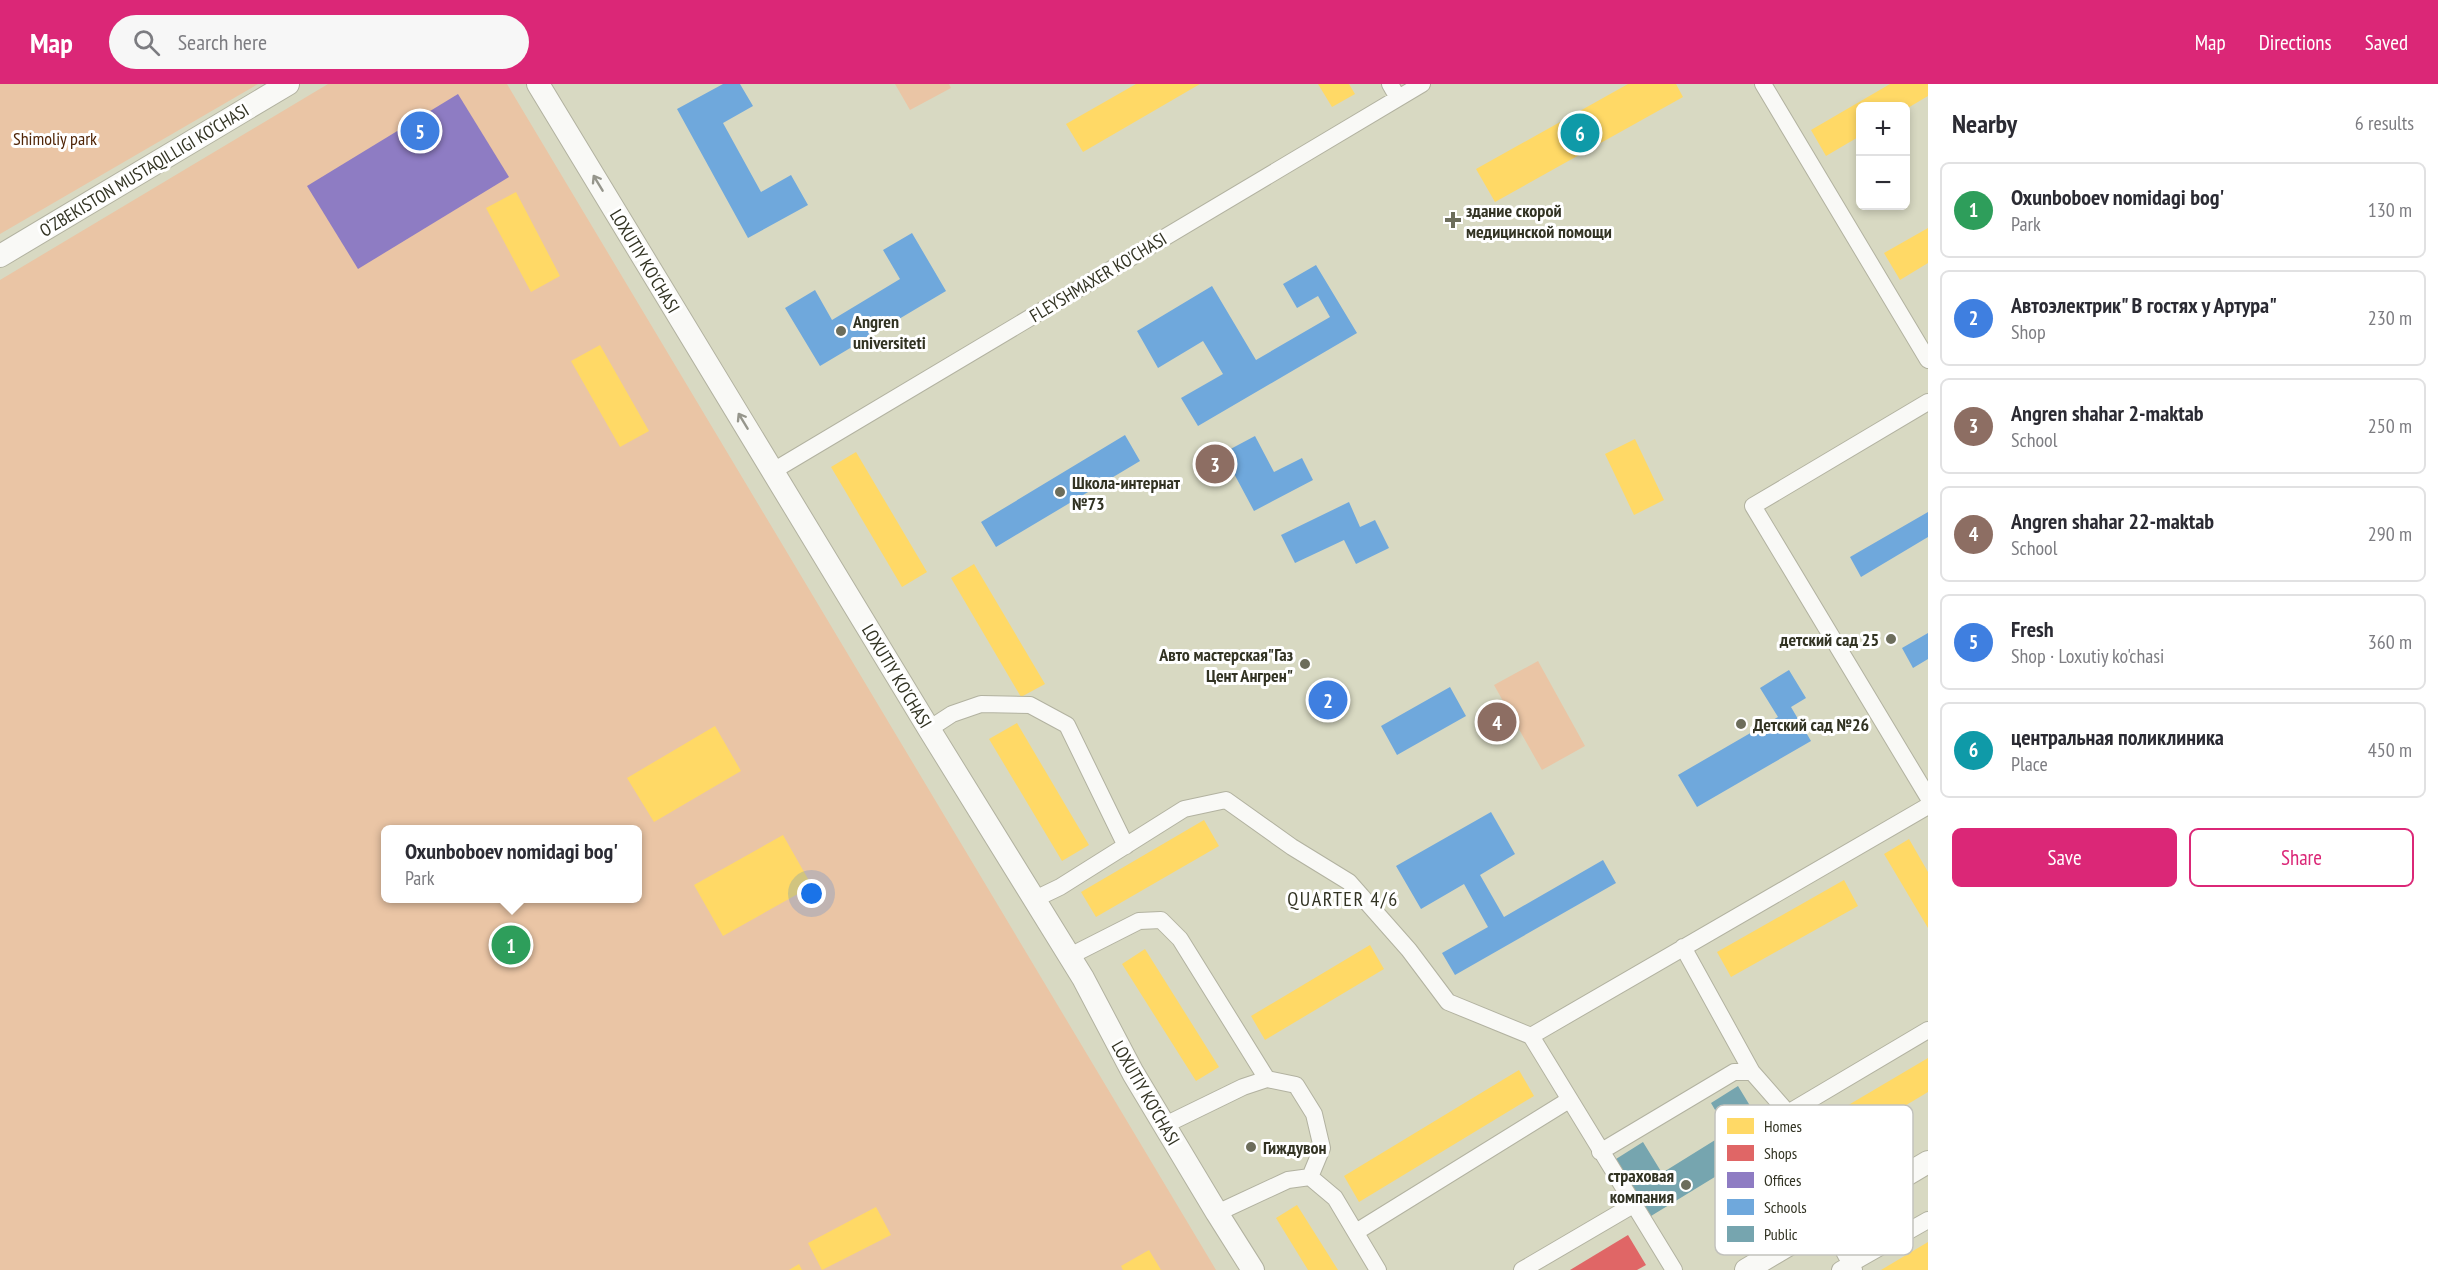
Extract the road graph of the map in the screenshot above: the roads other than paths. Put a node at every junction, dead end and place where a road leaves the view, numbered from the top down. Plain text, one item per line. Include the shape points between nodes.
1 (288, 84) edge
2 (538, 84) edge
3 (1422, 84) edge
4 (1763, 84) edge
5 (1394, 91) edge
6 (0, 256) edge
7 (1928, 360) edge
8 (1928, 402) edge
9 (773, 471) junction
10 (928, 729) junction
11 (1928, 797) edge
12 (1928, 806) edge
13 (1126, 846) junction
14 (1035, 899) junction
15 (1683, 946) junction
16 (1068, 957) junction
17 (1928, 1030) edge
18 (1531, 1036) junction
19 (1752, 1072) junction
20 (1267, 1079) junction
21 (1569, 1100) junction
22 (1781, 1105) edge
23 (1801, 1105) edge
24 (1165, 1125) junction
25 (1600, 1152) junction
26 (1928, 1162) edge
27 (1913, 1171) edge
28 (1310, 1177) junction
29 (1633, 1205) junction
30 (1216, 1213) junction
31 (1928, 1220) edge
32 (1913, 1229) edge
33 (1356, 1232) junction
34 (1771, 1255) edge
35 (1870, 1255) edge
36 (1848, 1268) edge
37 (1253, 1270) edge
38 (1378, 1270) edge
39 (1522, 1270) edge
40 (1674, 1270) edge
41 (1746, 1270) edge

1 - 6 street, O‘ZBEKISTON MUSTAQILLIGI KO‘CHASI
9 -> 2 street, LOXUTIY KO'CHASI
3 - 5 street, FLEYSHMAXER KO'CHASI
4 - 7 street
5 - 9 street, FLEYSHMAXER KO'CHASI
8 - 11 street via 1753,506
9 - 10 street, LOXUTIY KO'CHASI
10 - 13 street via 952,714 981,704 1030,705 1067,724
10 - 14 street, LOXUTIY KO'CHASI
12 - 15 street
13 - 14 street
13 - 18 street via 1184,809 1226,800 1349,882 1409,950 1448,1002
14 - 16 street, LOXUTIY KO'CHASI
15 - 18 street
15 - 19 street
16 - 20 street via 1139,921 1161,920 1180,939
16 - 24 street, LOXUTIY KO'CHASI
17 - 23 street
18 - 21 street
19 - 22 street
19 - 25 street via 1734,1072
20 - 24 street
20 - 28 street via 1296,1085 1314,1114 1322,1148
21 - 25 street
21 - 33 street
24 - 30 street, LOXUTIY KO'CHASI
25 - 29 street
26 - 27 street
28 - 30 street via 1288,1180
28 - 33 street via 1335,1198
29 - 39 street
29 - 40 street
30 - 37 street, LOXUTIY KO'CHASI
31 - 32 street
33 - 38 street
34 - 41 street
35 - 36 street

